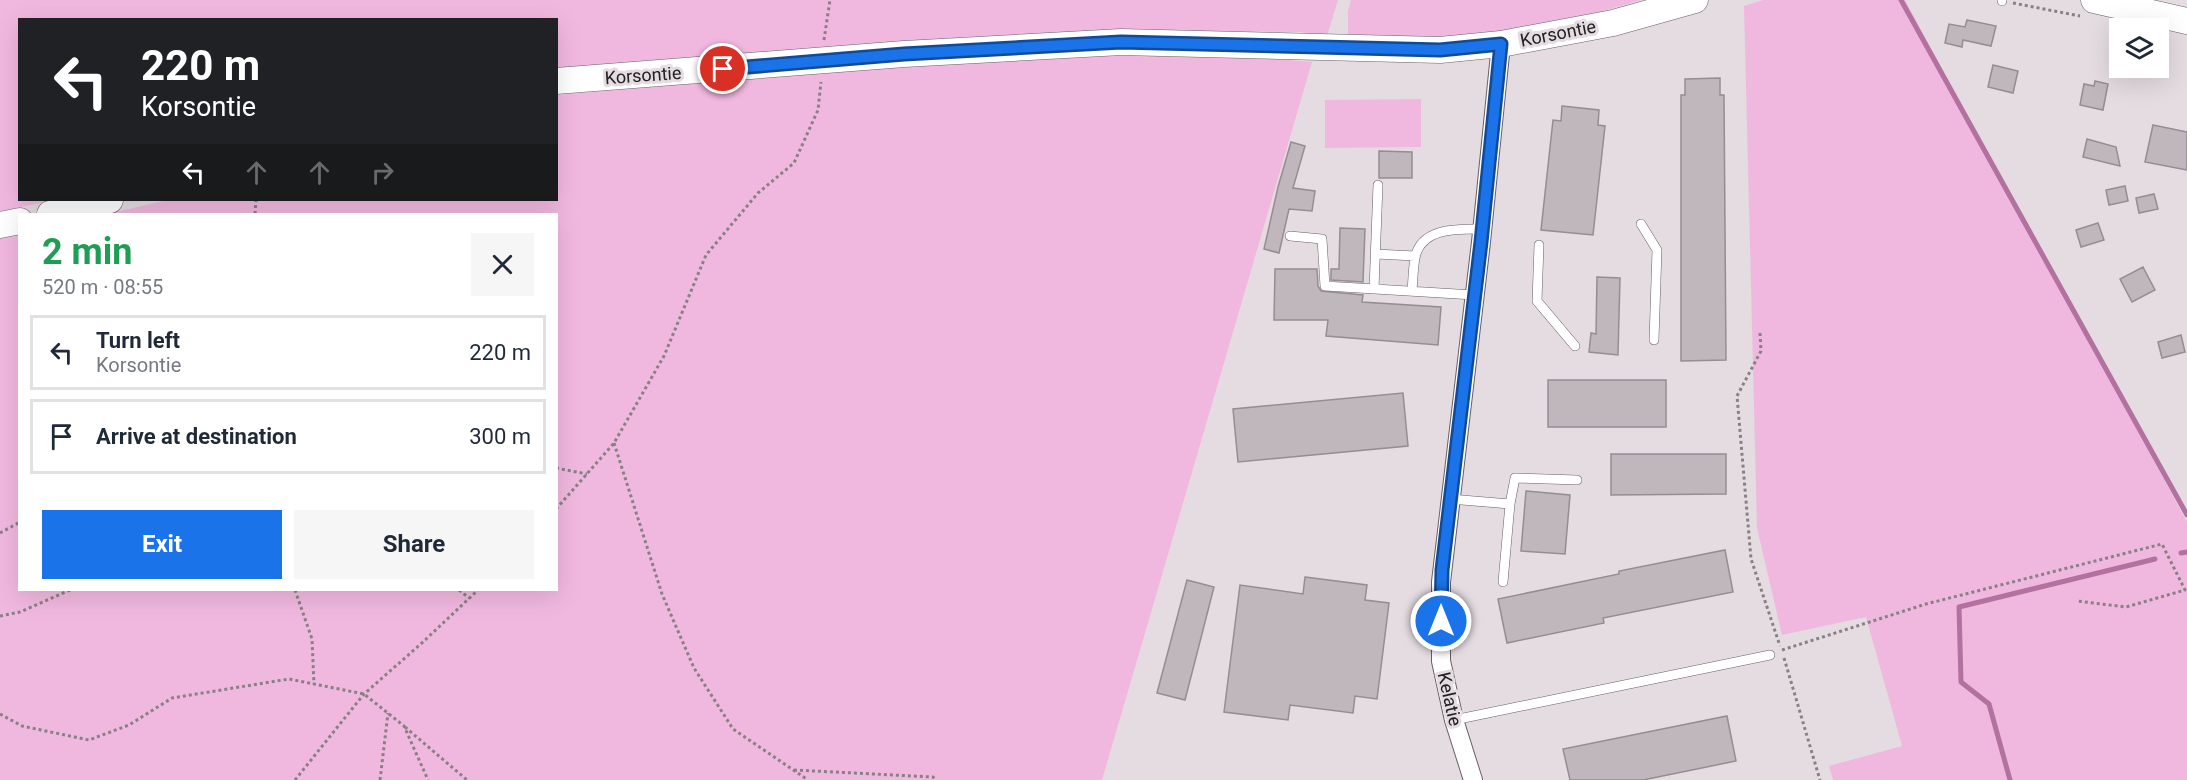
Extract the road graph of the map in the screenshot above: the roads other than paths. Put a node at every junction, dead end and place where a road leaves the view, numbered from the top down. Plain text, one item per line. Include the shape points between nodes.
1 (1695, 0) edge
2 (2138, 5) edge
3 (2092, 9) edge
4 (2187, 21) edge
5 (1501, 44) junction
6 (558, 81) edge
7 (1378, 185) dead end
8 (107, 201) edge
9 (54, 213) edge
10 (18, 221) edge
11 (1641, 224) dead end
12 (0, 225) edge
13 (1482, 229) junction
14 (1290, 236) dead end
15 (1539, 245) dead end
16 (1376, 254) junction
17 (1415, 256) junction
18 (1374, 289) junction
19 (1412, 291) junction
20 (1474, 295) junction
21 (1654, 340) dead end
22 (1575, 346) dead end
23 (1577, 480) dead end
24 (1450, 499) junction
25 (1510, 504) junction
26 (1503, 582) dead end
27 (1770, 655) road end
28 (1454, 720) junction
29 (1473, 780) edge

1 - 5 main road, Korsontie via 1613,23
2 - 3 main road
2 - 4 main road
5 - 6 main road, Korsontie via 1440,50 1121,42
5 - 13 street, Kelatie
7 - 16 lane
8 - 9 main road
10 - 12 main road
11 - 21 lane via 1657,250
13 - 17 lane via 1435,233 1422,242
13 - 20 street, Kelatie
14 - 18 lane via 1322,239 1325,286
15 - 22 lane via 1537,301
16 - 17 lane
16 - 18 lane
17 - 19 lane
18 - 19 lane
19 - 20 lane
20 - 24 street, Kelatie
23 - 25 lane via 1515,478
24 - 25 lane
24 - 28 street, Kelatie via 1441,582 1442,661
25 - 26 lane
27 - 28 lane
28 - 29 street, Kelatie

